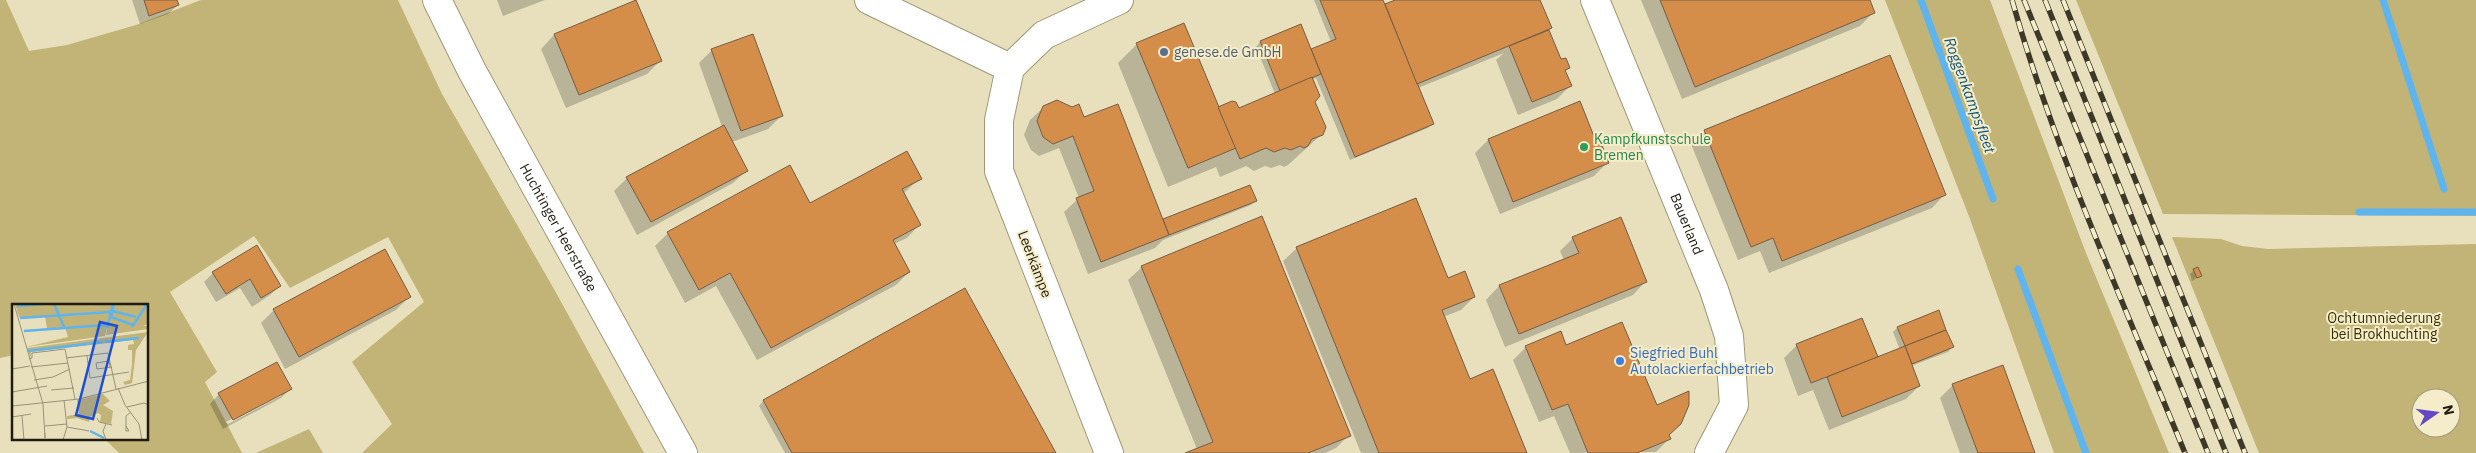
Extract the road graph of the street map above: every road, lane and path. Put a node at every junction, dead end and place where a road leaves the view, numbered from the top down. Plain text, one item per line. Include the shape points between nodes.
1 (437, 0) edge
2 (868, 0) edge
3 (1120, 0) edge
4 (1595, 0) edge
5 (1010, 68) junction
6 (684, 453) edge
7 (1109, 453) edge
8 (1709, 453) edge

1 - 6 street, Huchtinger Heerstraße via 472,72
2 - 5 street
3 - 5 street via 1044,35
4 - 8 street, Bauerland via 1714,290 1729,336 1734,405
5 - 7 street, Leerkämpe via 999,120 999,170

